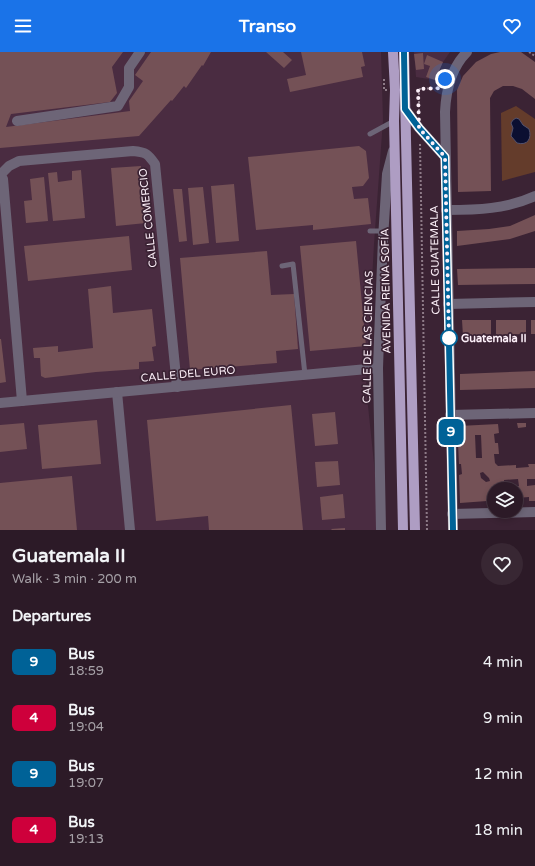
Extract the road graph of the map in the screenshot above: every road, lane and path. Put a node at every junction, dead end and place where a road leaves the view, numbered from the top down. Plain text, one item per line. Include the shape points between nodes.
1 (140, 52) edge
2 (393, 52) edge
3 (404, 52) edge
4 (467, 52) edge
5 (529, 52) edge
6 (535, 56) edge
7 (383, 75) dead end
8 (443, 88) dead end
9 (395, 90) junction
10 (405, 109) junction
11 (419, 112) dead end
12 (17, 121) dead end
13 (394, 121) junction
14 (419, 128) junction
15 (370, 134) dead end
16 (395, 145) junction
17 (445, 157) junction
18 (0, 175) edge
19 (535, 196) edge
20 (446, 210) junction
21 (370, 231) dead end
22 (383, 231) junction
23 (282, 266) dead end
24 (535, 302) edge
25 (448, 304) junction
26 (378, 368) junction
27 (305, 375) junction
28 (177, 387) junction
29 (117, 392) junction
30 (22, 401) junction
31 (0, 403) edge
32 (535, 413) edge
33 (450, 415) junction
34 (535, 512) edge
35 (452, 514) junction
36 (130, 530) edge
37 (381, 530) edge
38 (402, 530) edge
39 (415, 530) edge
40 (427, 530) edge
41 (452, 530) edge

1 - 12 street via 129,68 129,87 118,106
2 - 9 main road, AVENIDA REINA SOFÍA
3 - 10 main road
4 - 17 street, CALLE GUATEMALA via 458,63 445,98
5 - 6 path
7 - 9 path via 384,90
8 - 11 path via 418,89
9 - 13 main road, AVENIDA REINA SOFÍA
10 - 14 street
10 - 39 main road
13 - 15 lane
13 - 16 main road, AVENIDA REINA SOFÍA
14 - 17 street
14 - 40 path
16 - 22 street, CALLE DE LAS CIENCIAS via 387,174
16 - 38 main road, AVENIDA REINA SOFÍA
17 - 20 street, CALLE GUATEMALA
18 - 28 street, CALLE COMERCIO via 19,161 133,151 149,155 155,164
18 - 30 street, CALLE COMERCIO via 3,179
19 - 20 street via 494,208
20 - 25 street, CALLE GUATEMALA
21 - 22 lane
22 - 26 street, CALLE DE LAS CIENCIAS
23 - 27 lane via 293,264
24 - 25 street
25 - 33 street, CALLE GUATEMALA
26 - 27 street, CALLE DEL EURO
26 - 37 street, CALLE DE LAS CIENCIAS
27 - 28 street, CALLE DEL EURO
28 - 29 street, CALLE DEL EURO
29 - 30 street, CALLE DEL EURO
29 - 36 street
30 - 31 street, CALLE DEL EURO
32 - 33 street
33 - 35 street, CALLE GUATEMALA
34 - 35 street
35 - 41 street, CALLE GUATEMALA

